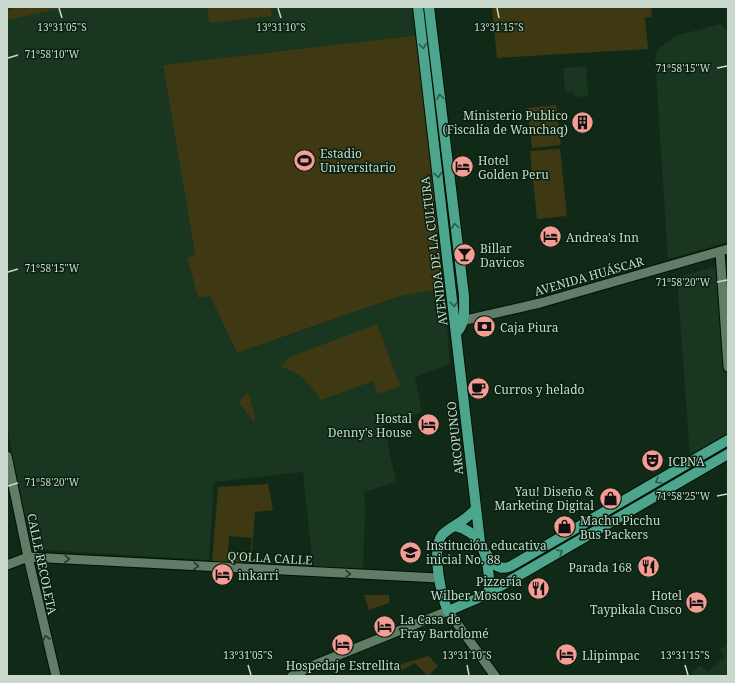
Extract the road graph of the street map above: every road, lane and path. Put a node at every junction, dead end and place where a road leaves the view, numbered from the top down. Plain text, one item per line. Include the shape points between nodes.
1 (418, 7) edge
2 (429, 7) edge
3 (442, 114) junction
4 (431, 115) junction
5 (724, 250) edge
6 (458, 325) junction
7 (728, 367) edge
8 (728, 440) edge
9 (728, 454) edge
10 (7, 456) edge
11 (476, 508) junction
12 (455, 526) junction
13 (481, 544) junction
14 (28, 557) junction
15 (7, 565) edge
16 (438, 578) junction
17 (489, 592) junction
18 (448, 611) junction
19 (56, 676) edge
20 (292, 676) edge
21 (495, 676) edge

1 -> 4 main road, AVENIDA DE LA CULTURA
3 -> 2 main road, AVENIDA DE LA CULTURA
3 - 4 main road
6 -> 3 main road, AVENIDA DE LA CULTURA via 464,296
4 -> 6 main road, AVENIDA DE LA CULTURA
5 - 6 street, AVENIDA HUÁSCAR
5 - 7 street
6 - 11 main road, ARCOPUNCO
8 -> 13 main road via 511,566 496,566
17 -> 9 main road
10 - 14 street, CALLE RECOLETA
11 - 12 main road via 464,521
11 - 13 main road, ARCOPUNCO
12 - 13 main road via 470,531
12 - 16 main road via 447,531 439,542
13 - 17 main road, ARCOPUNCO via 489,573
14 - 15 street
14 -> 16 street, Q'OLLA CALLE
19 -> 14 street, CALLE RECOLETA
16 - 18 main road
17 - 18 main road
18 - 20 street
18 - 21 street

